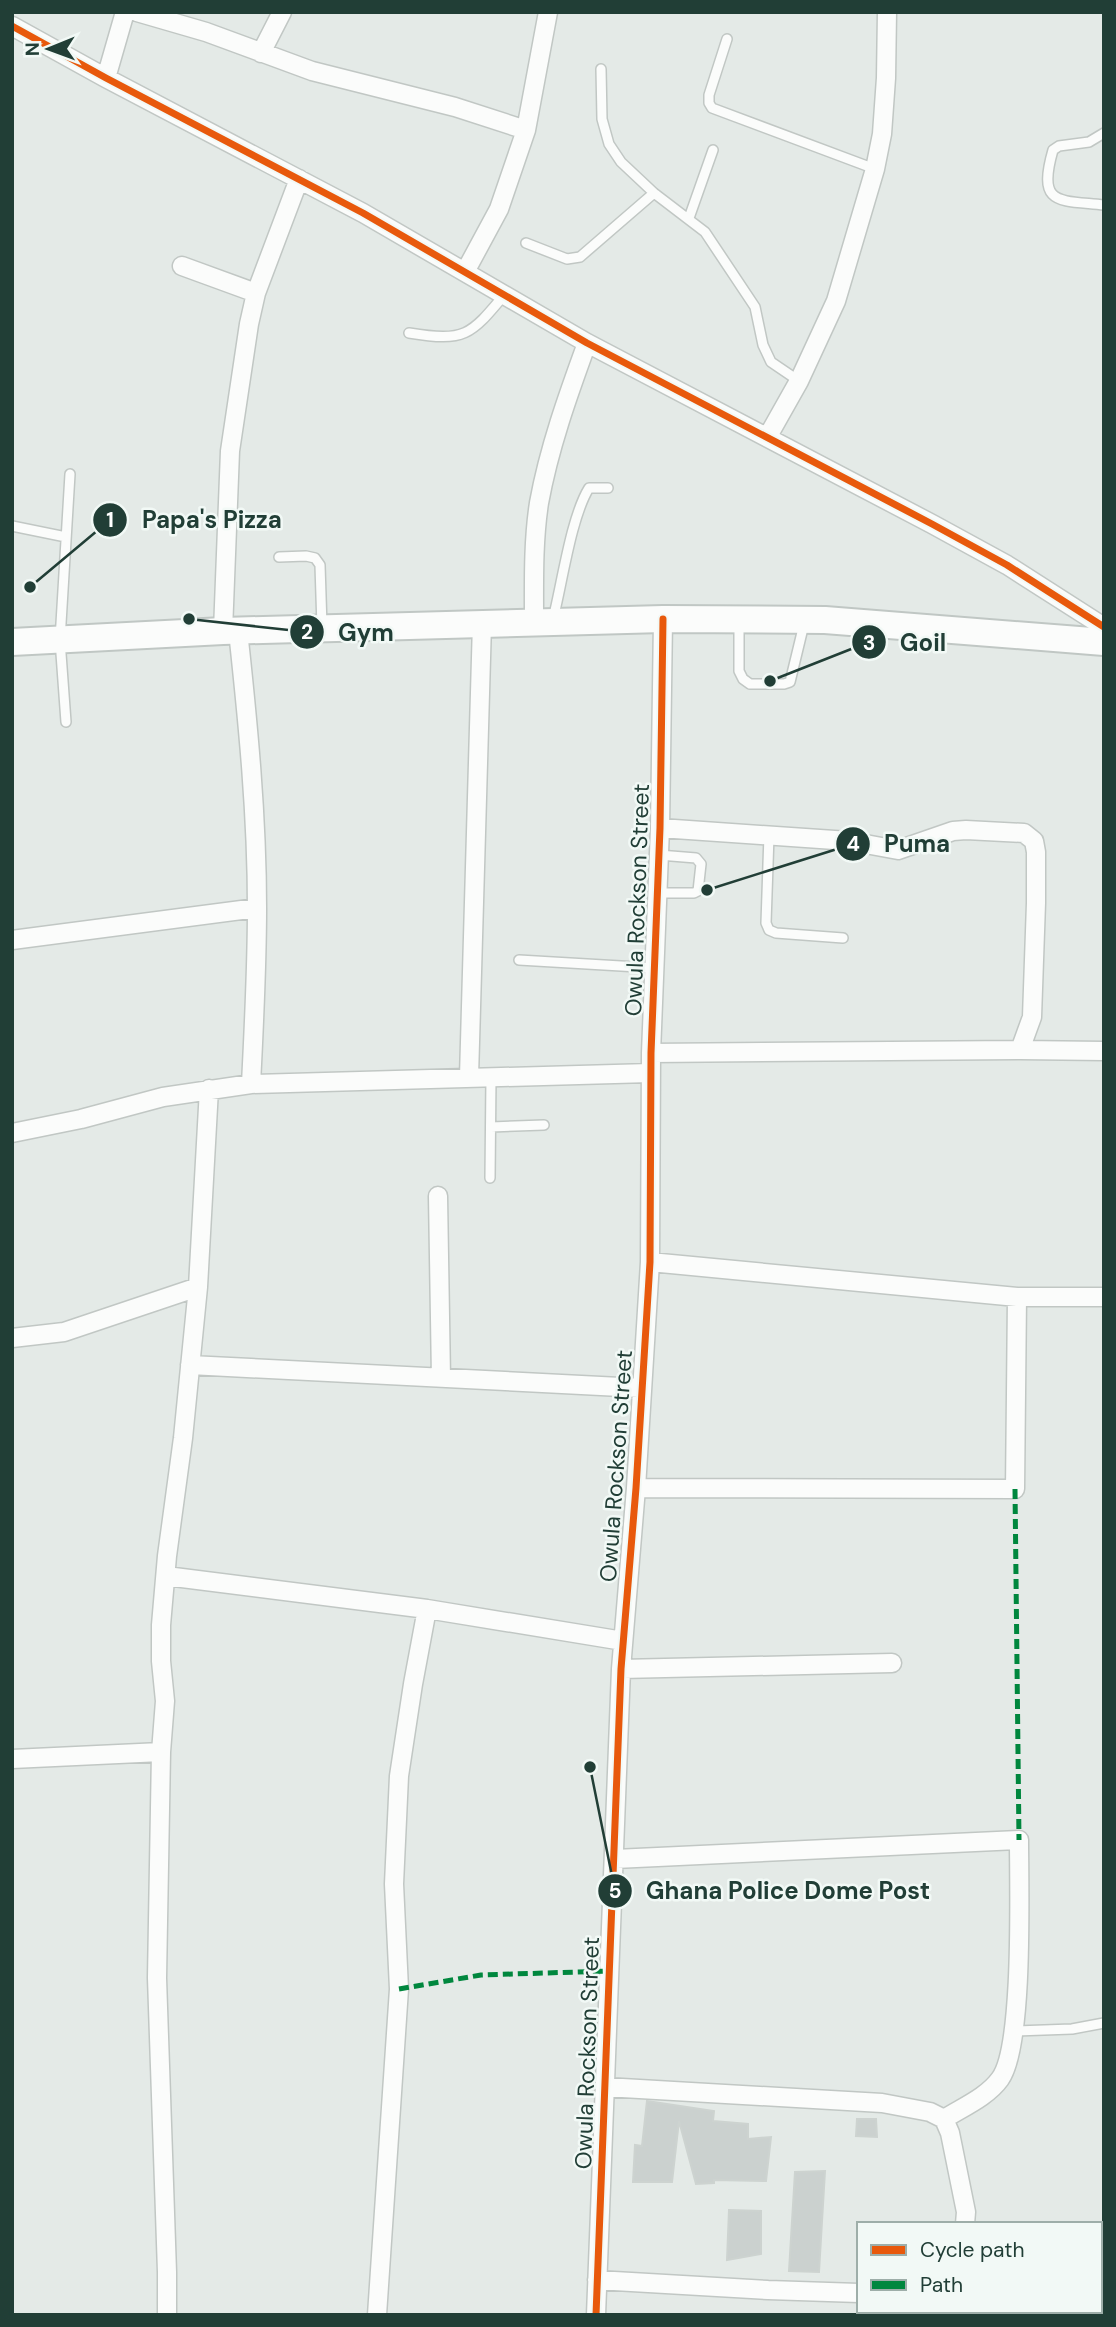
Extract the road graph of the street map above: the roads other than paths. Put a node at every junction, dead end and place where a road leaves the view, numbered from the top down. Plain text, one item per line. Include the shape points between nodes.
1 (15, 12) edge
2 (125, 12) edge
3 (137, 12) edge
4 (282, 12) edge
5 (548, 12) edge
6 (887, 12) edge
7 (12, 24) edge
8 (727, 39) dead end
9 (261, 54) junction
10 (601, 69) dead end
11 (106, 78) junction
12 (526, 130) junction
13 (1104, 133) edge
14 (713, 150) dead end
15 (875, 169) junction
16 (299, 179) junction
17 (654, 193) junction
18 (1104, 205) edge
19 (689, 218) junction
20 (526, 243) dead end
21 (182, 265) dead end
22 (465, 272) junction
23 (256, 293) junction
24 (505, 294) junction
25 (409, 332) dead end
26 (587, 343) junction
27 (799, 381) junction
28 (768, 436) junction
29 (70, 474) dead end
30 (608, 488) dead end
31 (12, 526) edge
32 (66, 537) junction
33 (279, 557) dead end
34 (663, 619) junction
35 (739, 619) junction
36 (805, 620) junction
37 (543, 621) junction
38 (482, 623) junction
39 (1104, 627) edge
40 (322, 628) junction
41 (230, 631) junction
42 (60, 640) junction
43 (12, 642) edge
44 (1104, 642) edge
45 (66, 722) dead end
46 (660, 828) junction
47 (769, 835) junction
48 (659, 855) junction
49 (657, 893) junction
50 (257, 908) junction
51 (843, 938) dead end
52 (12, 940) edge
53 (519, 960) dead end
54 (654, 968) junction
55 (1020, 1050) junction
56 (1104, 1051) edge
57 (651, 1053) junction
58 (650, 1073) junction
59 (469, 1077) junction
60 (491, 1077) junction
61 (251, 1084) junction
62 (209, 1089) junction
63 (544, 1125) dead end
64 (491, 1127) junction
65 (12, 1133) edge
66 (490, 1178) dead end
67 (438, 1196) dead end
68 (650, 1262) junction
69 (198, 1287) junction
70 (1017, 1297) junction
71 (1104, 1297) edge
72 (12, 1338) edge
73 (190, 1365) junction
74 (441, 1378) junction
75 (640, 1388) junction
76 (636, 1488) junction
77 (166, 1576) junction
78 (428, 1609) junction
79 (623, 1641) junction
80 (892, 1663) dead end
81 (621, 1669) junction
82 (161, 1752) junction
83 (12, 1759) edge
84 (615, 1859) junction
85 (1104, 2023) edge
86 (1014, 2031) junction
87 (605, 2087) junction
88 (944, 2119) junction
89 (965, 2222) edge
90 (597, 2280) junction
91 (857, 2293) edge
92 (167, 2315) edge
93 (377, 2315) edge
94 (596, 2315) edge

1 - 7 street
2 - 11 street
3 - 9 street
4 - 9 street
5 - 12 street
6 - 15 street via 883,123
7 - 11 street
8 - 15 lane via 709,95 712,108
9 - 12 street
10 - 17 lane via 602,119 609,144
11 - 16 street
12 - 22 street via 499,209
13 - 18 lane via 1089,142 1053,150 1047,186 1059,200
14 - 19 lane
15 - 27 street via 836,301
16 - 22 street
16 - 23 street
17 - 19 lane
17 - 20 lane via 580,257 567,259
19 - 27 lane via 705,232 755,307 762,345 771,362
21 - 23 street
22 - 24 street
23 - 41 street via 230,451
24 - 25 lane via 477,327 458,337
24 - 26 street
26 - 28 street
26 - 37 street via 560,417 539,505 534,552
27 - 28 street
28 - 39 street via 1007,565
29 - 32 lane
30 - 37 lane via 594,486 586,493
31 - 32 lane
32 - 42 lane
33 - 40 lane via 306,556 320,565
34 - 35 main road
34 - 37 main road
34 - 46 street, Owula Rockson Street
35 - 36 main road
35 - 36 lane via 739,671 750,684 790,682
36 - 44 main road
37 - 38 main road
38 - 40 main road
38 - 59 street
40 - 41 main road
41 - 42 main road
41 - 50 street via 251,744
42 - 43 main road
42 - 45 lane
46 - 47 street
46 - 48 street, Owula Rockson Street
47 - 51 lane via 769,930
47 - 55 street via 898,850 966,830 1024,833 1034,841 1032,1017
48 - 49 street, Owula Rockson Street
48 - 49 lane via 696,858 701,864 698,891
49 - 54 street, Owula Rockson Street
50 - 52 street
50 - 61 street
53 - 54 lane
54 - 57 street, Owula Rockson Street
55 - 56 street
55 - 57 street
57 - 58 street, Owula Rockson Street
58 - 60 street
58 - 68 street, Owula Rockson Street
59 - 60 street
59 - 61 street
60 - 64 lane
61 - 62 street
62 - 65 street
62 - 69 street
63 - 64 lane
64 - 66 lane
67 - 74 street
68 - 70 street
68 - 75 street, Owula Rockson Street
69 - 72 street via 64,1332
69 - 73 street
70 - 71 street
70 - 76 street via 1015,1489
73 - 74 street
73 - 77 street
74 - 75 street
75 - 76 street, Owula Rockson Street
76 - 79 street, Owula Rockson Street
77 - 78 street
77 - 82 street via 161,1625 165,1701
78 - 79 street
78 - 93 street via 399,1776 394,1885 399,1989
79 - 81 street, Owula Rockson Street
80 - 81 street
81 - 84 street, Owula Rockson Street
82 - 83 street
82 - 92 street via 157,1978
84 - 86 street via 1019,1840
84 - 87 street, Owula Rockson Street
85 - 86 lane
86 - 88 street via 1002,2077 991,2090
87 - 88 street via 882,2103
87 - 90 street, Owula Rockson Street
88 - 89 street
90 - 91 street
90 - 94 street, Owula Rockson Street

